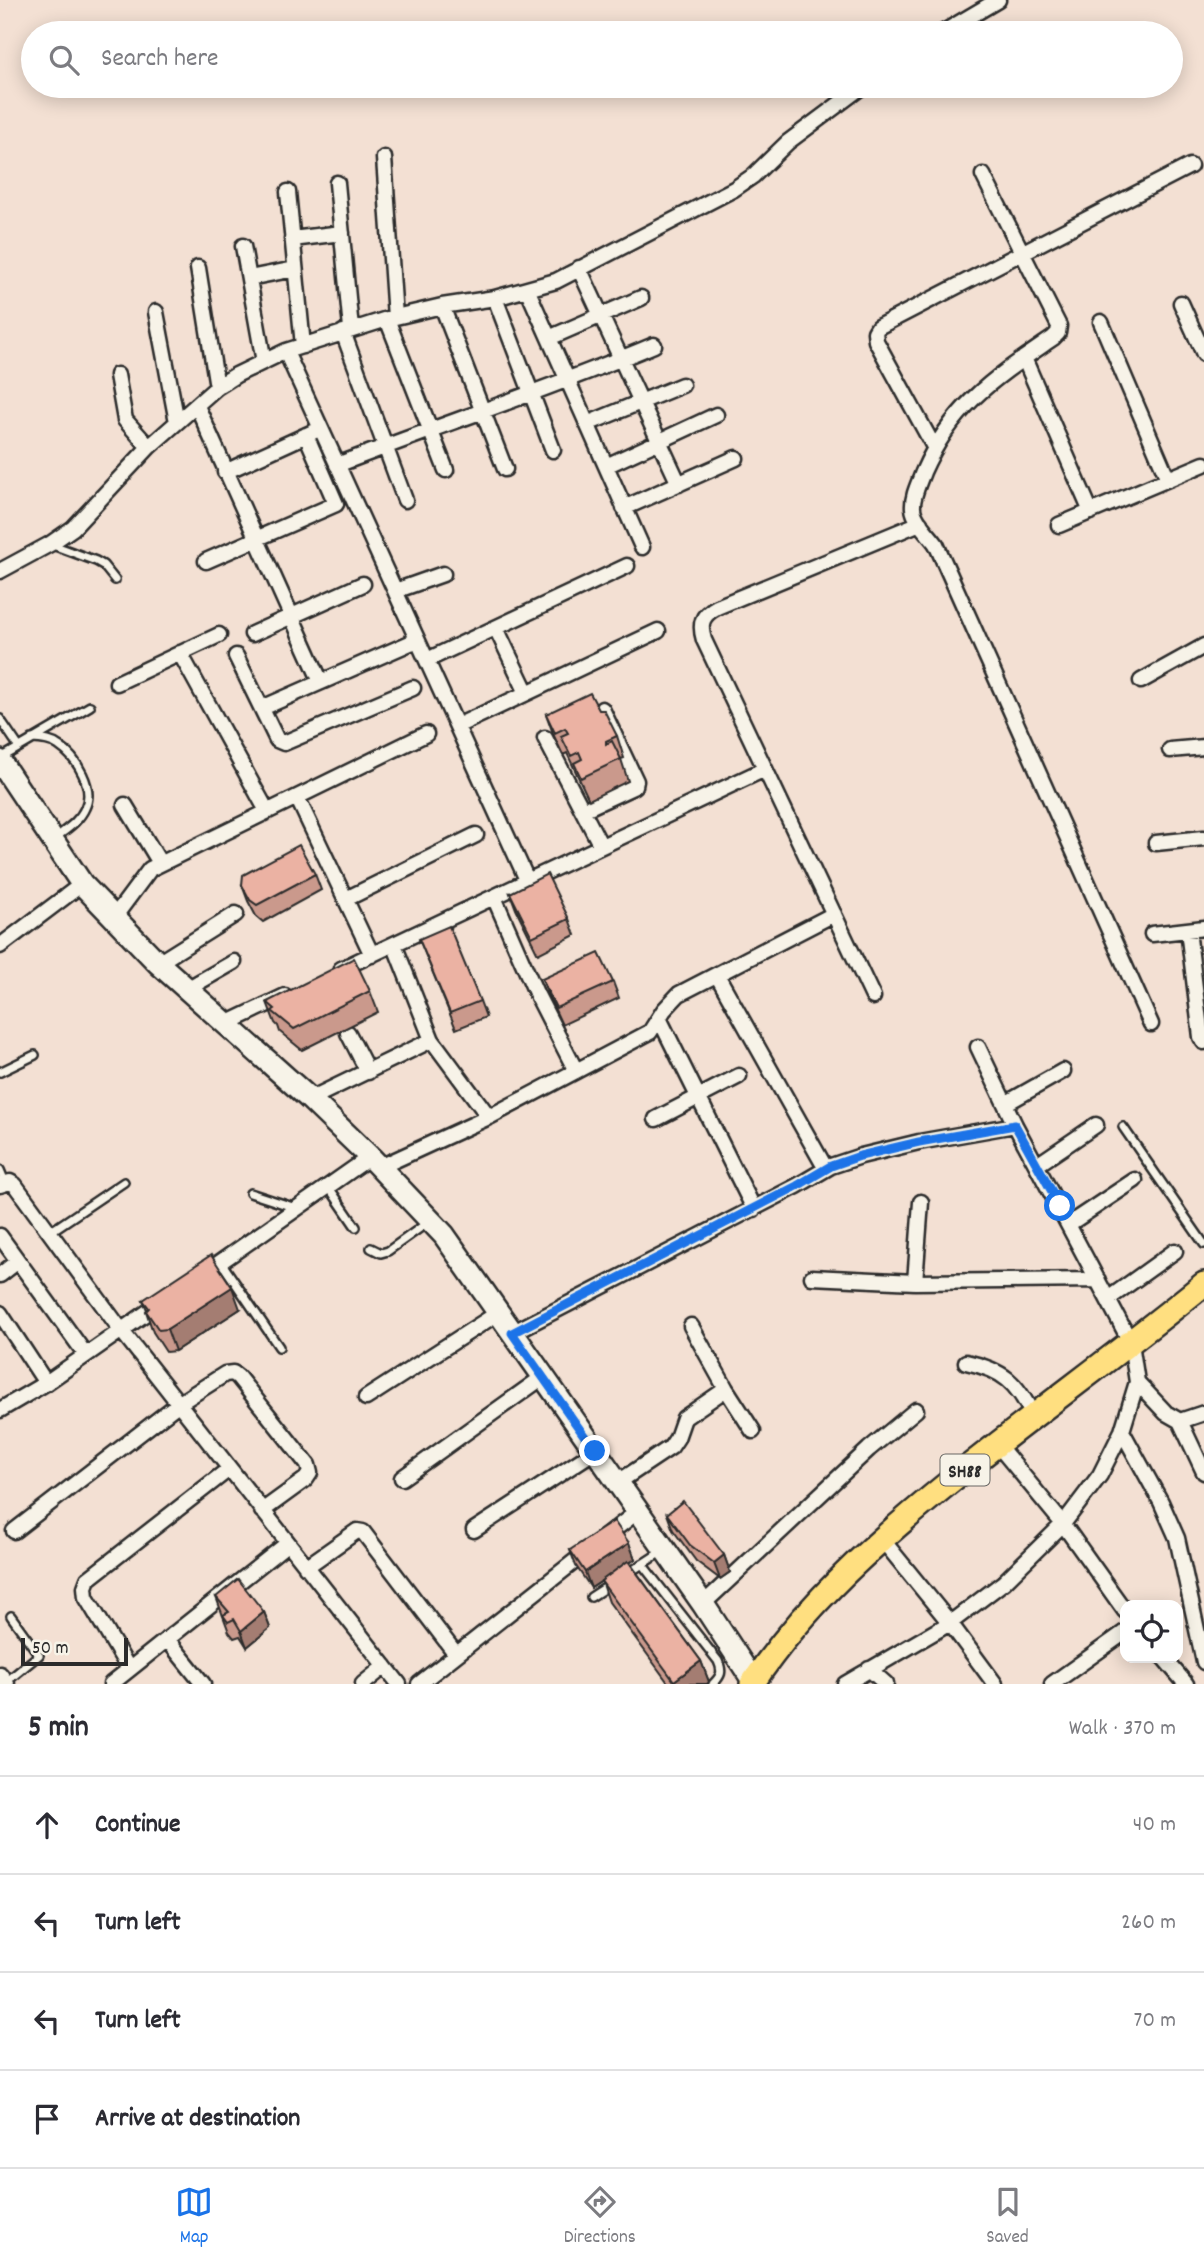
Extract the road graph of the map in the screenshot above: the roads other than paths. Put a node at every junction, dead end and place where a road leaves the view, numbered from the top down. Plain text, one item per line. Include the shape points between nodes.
1 (998, 0) edge
2 (963, 21) edge
3 (847, 98) edge
4 (384, 158) dead end
5 (1190, 166) dead end
6 (983, 175) dead end
7 (337, 183) dead end
8 (288, 192) dead end
9 (342, 233) junction
10 (292, 239) junction
11 (243, 246) dead end
12 (1022, 253) junction
13 (198, 268) dead end
14 (579, 268) junction
15 (295, 270) junction
16 (249, 278) junction
17 (528, 291) junction
18 (495, 298) junction
19 (640, 299) dead end
20 (1181, 303) dead end
21 (442, 306) junction
22 (156, 312) dead end
23 (601, 316) junction
24 (391, 318) junction
25 (1101, 322) dead end
26 (347, 330) junction
27 (549, 338) junction
28 (654, 345) dead end
29 (303, 346) junction
30 (286, 352) junction
31 (1204, 354) edge
32 (1024, 358) junction
33 (621, 359) junction
34 (264, 362) junction
35 (117, 374) dead end
36 (568, 381) junction
37 (682, 385) dead end
38 (217, 387) junction
39 (531, 394) junction
40 (641, 402) junction
41 (197, 406) junction
42 (482, 411) junction
43 (716, 415) dead end
44 (177, 422) junction
45 (587, 424) junction
46 (321, 429) junction
47 (430, 429) junction
48 (306, 435) junction
49 (659, 441) junction
50 (149, 447) junction
51 (384, 447) junction
52 (934, 447) junction
53 (553, 450) dead end
54 (736, 458) dead end
55 (1204, 464) edge
56 (337, 465) junction
57 (606, 466) junction
58 (505, 469) dead end
59 (446, 470) dead end
60 (225, 472) junction
61 (1168, 479) junction
62 (679, 484) junction
63 (405, 500) dead end
64 (624, 508) junction
65 (1091, 512) junction
66 (920, 523) junction
67 (1059, 525) dead end
68 (256, 541) junction
69 (50, 544) junction
70 (642, 547) dead end
71 (206, 561) dead end
72 (627, 566) dead end
73 (0, 571) edge
74 (443, 574) dead end
75 (115, 580) dead end
76 (363, 584) dead end
77 (395, 591) junction
78 (291, 618) junction
79 (496, 628) junction
80 (658, 631) dead end
81 (252, 634) dead end
82 (219, 635) dead end
83 (417, 640) junction
84 (1204, 646) edge
85 (180, 653) junction
86 (236, 656) dead end
87 (426, 660) junction
88 (1141, 681) dead end
89 (321, 682) junction
90 (117, 683) dead end
91 (413, 688) dead end
92 (527, 693) junction
93 (90, 706) dead end
94 (262, 708) junction
95 (602, 709) edge
96 (0, 719) edge
97 (457, 726) junction
98 (426, 734) dead end
99 (545, 738) dead end
100 (33, 739) junction
101 (19, 747) junction
102 (1204, 747) edge
103 (1170, 750) dead end
104 (0, 760) edge
105 (765, 769) junction
106 (297, 797) junction
107 (125, 805) dead end
108 (583, 810) junction
109 (267, 811) junction
110 (476, 835) dead end
111 (1204, 838) edge
112 (53, 839) junction
113 (1156, 843) dead end
114 (601, 846) junction
115 (160, 863) junction
116 (528, 882) junction
117 (82, 884) junction
118 (494, 897) junction
119 (346, 899) junction
120 (236, 914) dead end
121 (834, 914) junction
122 (115, 916) junction
123 (1204, 928) edge
124 (1188, 930) junction
125 (1152, 934) dead end
126 (394, 944) junction
127 (0, 946) edge
128 (373, 955) junction
129 (234, 962) dead end
130 (158, 963) junction
131 (717, 975) junction
132 (324, 978) edge
133 (187, 989) junction
134 (299, 989) edge
135 (873, 997) dead end
136 (659, 1018) junction
137 (226, 1024) junction
138 (1151, 1024) dead end
139 (348, 1032) dead end
140 (432, 1040) junction
141 (1204, 1042) edge
142 (978, 1047) dead end
143 (35, 1055) dead end
144 (576, 1071) junction
145 (1063, 1071) dead end
146 (0, 1072) edge
147 (368, 1072) junction
148 (740, 1076) dead end
149 (698, 1097) junction
150 (310, 1099) junction
151 (1005, 1104) junction
152 (489, 1117) junction
153 (656, 1119) dead end
154 (1015, 1125) junction
155 (1096, 1125) dead end
156 (1123, 1127) dead end
157 (375, 1162) junction
158 (1037, 1165) junction
159 (826, 1169) junction
160 (2, 1179) edge
161 (1135, 1180) dead end
162 (124, 1182) dead end
163 (328, 1186) junction
164 (250, 1194) dead end
165 (921, 1202) dead end
166 (296, 1209) junction
167 (754, 1209) junction
168 (431, 1221) junction
169 (1069, 1224) junction
170 (356, 1227) dead end
171 (49, 1232) junction
172 (0, 1236) edge
173 (1204, 1244) edge
174 (371, 1248) dead end
175 (1175, 1251) dead end
176 (18, 1261) junction
177 (221, 1262) junction
178 (0, 1275) edge
179 (812, 1277) dead end
180 (1098, 1280) junction
181 (193, 1281) edge
182 (915, 1282) junction
183 (1204, 1284) edge
184 (172, 1295) edge
185 (1108, 1299) junction
186 (0, 1313) edge
187 (498, 1313) junction
188 (691, 1326) dead end
189 (121, 1330) junction
190 (512, 1333) junction
191 (1131, 1343) junction
192 (279, 1347) dead end
193 (86, 1355) junction
194 (966, 1362) dead end
195 (543, 1377) junction
196 (1137, 1382) junction
197 (47, 1383) junction
198 (726, 1389) junction
199 (366, 1398) dead end
200 (178, 1404) junction
201 (916, 1409) dead end
202 (0, 1410) edge
203 (1204, 1413) edge
204 (1033, 1416) junction
205 (1180, 1421) junction
206 (753, 1431) dead end
207 (1122, 1431) junction
208 (997, 1444) junction
209 (595, 1451) junction
210 (229, 1469) junction
211 (1204, 1472) edge
212 (402, 1478) dead end
213 (617, 1483) junction
214 (262, 1511) junction
215 (637, 1512) junction
216 (1063, 1524) junction
217 (474, 1530) dead end
218 (13, 1531) dead end
219 (881, 1538) junction
220 (288, 1543) junction
221 (664, 1550) junction
222 (642, 1564) junction
223 (306, 1567) junction
224 (591, 1597) dead end
225 (703, 1604) junction
226 (1120, 1604) edge
227 (11, 1616) dead end
228 (685, 1620) junction
229 (950, 1623) junction
230 (1120, 1636) edge
231 (167, 1639) junction
232 (456, 1654) junction
233 (1204, 1662) edge
234 (1168, 1663) edge
235 (385, 1666) junction
236 (869, 1668) junction
237 (129, 1669) junction
238 (4, 1680) edge
239 (753, 1683) edge
240 (111, 1684) edge
241 (203, 1684) edge
242 (363, 1684) edge
243 (399, 1684) edge
244 (419, 1684) edge
245 (713, 1684) edge
246 (845, 1684) edge
247 (886, 1684) edge
248 (995, 1684) edge
249 (1052, 1684) edge
250 (1186, 1684) edge

1 - 2 street
3 - 14 street via 734,189
4 - 24 street
5 - 12 street
6 - 12 street
7 - 9 street
8 - 10 street
9 - 10 street
9 - 26 street
10 - 15 street
11 - 16 street
12 - 32 street via 1059,326 1054,338
12 - 52 street via 886,322 875,332
13 - 38 street
14 - 17 street
14 - 23 street
15 - 16 street
15 - 29 street
16 - 34 street
17 - 18 street
17 - 27 street
18 - 21 street
18 - 39 street
19 - 23 street
20 - 31 street
21 - 24 street
21 - 42 street
22 - 44 street
23 - 27 street
23 - 33 street
24 - 26 street
24 - 47 street
25 - 61 street
26 - 29 street
26 - 51 street
27 - 36 street
28 - 33 street
29 - 30 street
30 - 34 street
30 - 46 street
32 - 52 street via 969,402
32 - 65 street
33 - 36 street
33 - 40 street
34 - 38 street
35 - 50 street via 125,420
36 - 39 street
36 - 45 street
37 - 40 street
38 - 41 street
39 - 42 street
39 - 53 street
40 - 45 street
40 - 49 street
41 - 44 street
41 - 60 street
42 - 47 street
42 - 58 street
43 - 49 street
44 - 50 street
45 - 57 street
46 - 48 street
46 - 56 street
47 - 51 street
47 - 59 street
48 - 60 street
48 - 68 street via 336,504
49 - 57 street
49 - 62 street
50 - 69 street via 73,528
51 - 56 street
51 - 63 street
52 - 66 street via 915,494 913,507
54 - 62 street
55 - 61 street
56 - 77 street
57 - 64 street
60 - 68 street
61 - 65 street
62 - 64 street
64 - 70 street
65 - 67 street
66 - 105 street via 706,612 701,629 704,640
66 - 138 street via 936,544
68 - 71 street
68 - 78 street
69 - 73 street
69 - 75 lane via 96,561
72 - 79 street
74 - 77 street
76 - 78 street
77 - 83 street
78 - 81 street
78 - 89 street
79 - 87 street
79 - 92 street
80 - 92 street
82 - 85 street
83 - 87 street
83 - 89 street
84 - 88 street
85 - 90 street
85 - 109 street
86 - 94 street
87 - 97 street
89 - 94 street
91 - 94 street via 284,743
92 - 97 street
93 - 100 lane
95 - 108 street via 636,781 635,786
96 - 101 lane
97 - 116 street
98 - 106 street
99 - 108 street
100 - 101 lane
100 - 112 lane via 47,740 73,758 87,786 89,800 84,811
101 - 104 lane
102 - 103 street
104 - 112 street
105 - 114 street
105 - 121 street
106 - 109 street
106 - 119 street
107 - 115 street
108 - 114 street
109 - 115 street
110 - 119 street
111 - 113 street
112 - 117 street
114 - 116 street
115 - 122 street via 143,875
116 - 118 street
117 - 122 street
117 - 127 street
118 - 126 street
118 - 144 street via 542,990
119 - 128 street
120 - 130 street
121 - 131 street
121 - 135 street
122 - 130 street
123 - 124 street
124 - 125 street
124 - 141 street
126 - 128 street
126 - 140 street
128 - 132 street
129 - 133 street
130 - 133 street
131 - 136 street via 679,994
131 - 159 street
133 - 137 street
134 - 137 street
136 - 144 street via 650,1032
136 - 149 street
137 - 150 street
139 - 147 street
140 - 147 street
140 - 152 street
142 - 151 street
143 - 146 lane
144 - 152 street
145 - 151 street
147 - 150 street
148 - 149 street
149 - 153 street
149 - 167 street
150 - 157 street
151 - 154 street
152 - 157 street
154 - 158 street
154 - 159 street via 919,1142
155 - 158 street
156 - 173 lane
157 - 163 street
157 - 168 street
158 - 169 street
159 - 167 street
160 - 171 street via 15,1185
161 - 169 street
162 - 171 lane
163 - 166 street
163 - 170 lane
164 - 166 lane
165 - 182 street
166 - 177 street
167 - 190 street
168 - 174 lane via 388,1251
168 - 187 street
169 - 180 street
171 - 189 street
172 - 176 street
175 - 185 street
176 - 178 street
176 - 193 street
177 - 181 street
177 - 192 lane
179 - 182 street
180 - 182 street
180 - 185 street
183 - 191 main road, SH88
184 - 189 street
185 - 191 street
186 - 197 street
187 - 190 street
187 - 199 street
188 - 198 street
189 - 193 street
189 - 200 street
190 - 195 street
191 - 196 street
191 - 204 main road, SH88
193 - 197 street
194 - 204 street via 1008,1378
195 - 209 street
195 - 212 street
196 - 205 street
196 - 207 street
197 - 202 street
198 - 206 street
198 - 213 street via 684,1418 670,1447
200 - 210 street
200 - 214 street via 225,1374 233,1373 246,1386 310,1473
200 - 218 street
201 - 225 street
203 - 205 street
204 - 208 main road, SH88
205 - 211 street
207 - 216 street via 1100,1475
207 - 233 street via 1177,1538
208 - 216 street
208 - 219 main road, SH88
209 - 213 street
209 - 217 street
210 - 214 street
210 - 237 street via 89,1579 86,1597
213 - 215 street
214 - 220 street
215 - 221 street
215 - 232 street
216 - 226 street
216 - 229 street via 1004,1582
219 - 229 street
219 - 239 main road, SH88 via 816,1602
220 - 223 street
220 - 231 street
221 - 222 lane
221 - 225 street
222 - 224 lane
222 - 228 lane
223 - 232 street via 363,1532
223 - 235 street
225 - 228 lane
225 - 239 street
227 - 238 lane via 39,1656
228 - 245 lane via 722,1669
229 - 236 street
229 - 248 street
230 - 249 street
231 - 237 street
231 - 241 street
232 - 244 street
234 - 250 street
235 - 242 street
235 - 243 street
236 - 246 street
236 - 247 street
237 - 240 street

